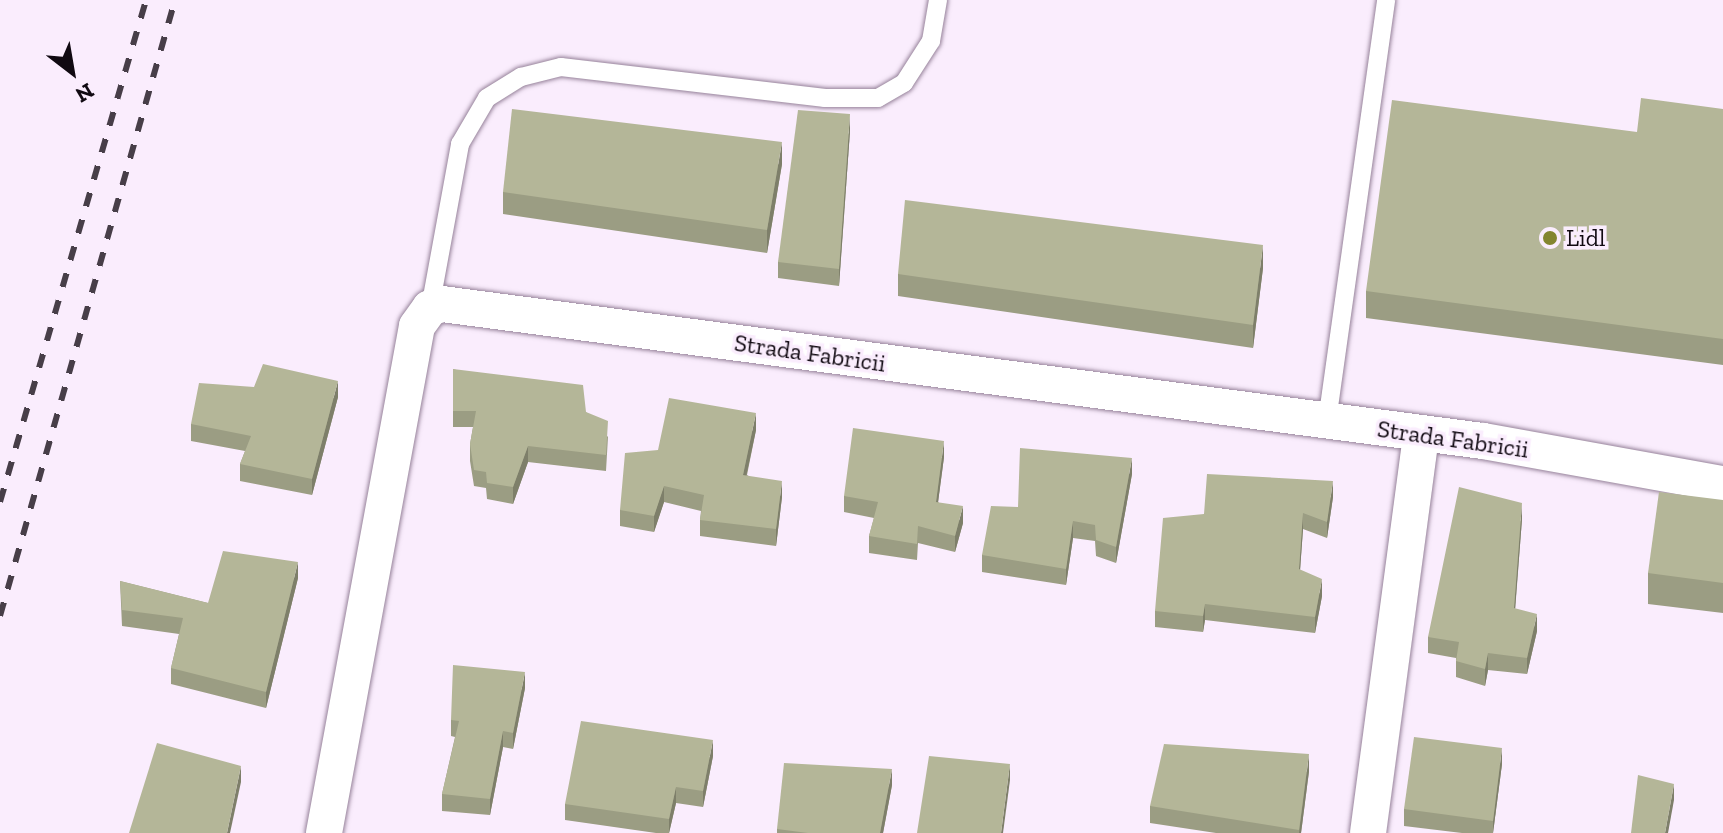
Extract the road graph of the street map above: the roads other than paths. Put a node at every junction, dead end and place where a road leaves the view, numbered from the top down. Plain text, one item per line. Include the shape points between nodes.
1 (938, 0) edge
2 (1386, 0) edge
3 (430, 308) junction
4 (1327, 421) junction
5 (1421, 434) junction
6 (1723, 484) edge
7 (324, 833) edge
8 (1368, 833) edge

1 - 3 lane via 931,41 904,83 878,98 825,98 561,67 521,77 487,98 460,144
2 - 4 lane
3 - 4 street, Strada Fabricii via 458,306
3 - 7 street via 417,326
4 - 5 street, Strada Fabricii
5 - 6 street, Strada Fabricii
5 - 8 street

